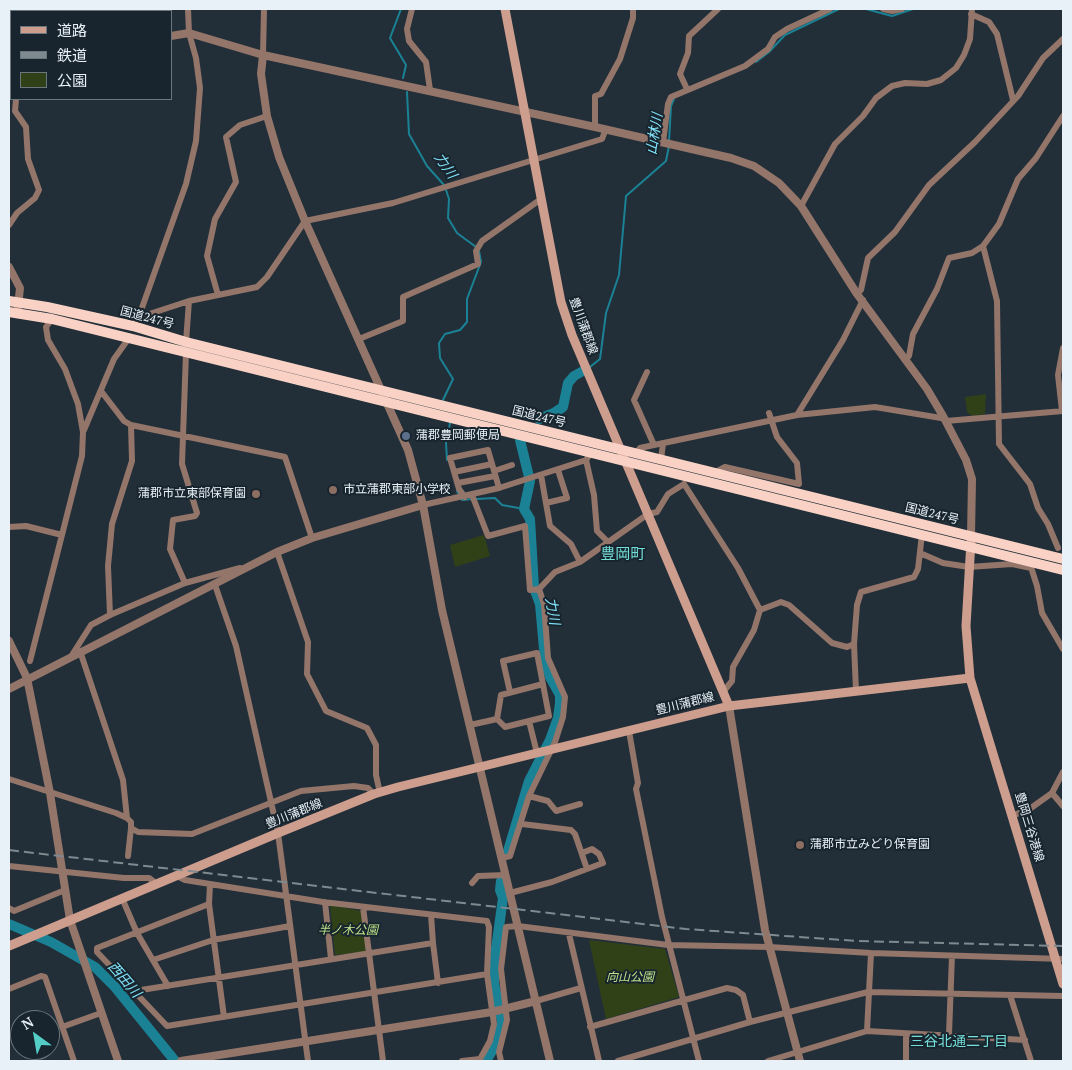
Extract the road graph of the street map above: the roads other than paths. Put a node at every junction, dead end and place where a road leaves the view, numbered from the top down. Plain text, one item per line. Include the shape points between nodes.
1 (188, 9) edge
2 (264, 9) edge
3 (412, 9) edge
4 (505, 9) edge
5 (633, 9) edge
6 (718, 9) edge
7 (830, 9) edge
8 (883, 9) edge
9 (902, 9) edge
10 (971, 11) edge
11 (188, 32) junction
12 (172, 36) edge
13 (1063, 39) edge
14 (263, 55) junction
15 (687, 89) junction
16 (430, 90) junction
17 (16, 100) edge
18 (1013, 100) junction
19 (524, 112) junction
20 (266, 116) junction
21 (1063, 116) edge
22 (595, 127) junction
23 (606, 129) junction
24 (667, 143) junction
25 (535, 160) junction
26 (541, 199) junction
27 (801, 206) junction
28 (305, 221) junction
29 (9, 224) edge
30 (983, 246) junction
31 (9, 267) edge
32 (218, 295) junction
33 (860, 297) junction
34 (188, 301) junction
35 (14, 307) edge
36 (140, 317) junction
37 (52, 319) junction
38 (133, 326) junction
39 (128, 338) junction
40 (359, 339) junction
41 (186, 342) junction
42 (1063, 348) edge
43 (186, 353) junction
44 (905, 360) junction
45 (647, 372) dead end
46 (382, 390) junction
47 (101, 391) junction
48 (385, 402) junction
49 (1063, 411) edge
50 (769, 413) dead end
51 (797, 415) junction
52 (998, 416) junction
53 (945, 418) junction
54 (772, 421) junction
55 (131, 425) junction
56 (83, 432) junction
57 (182, 436) junction
58 (663, 444) junction
59 (654, 445) junction
60 (621, 450) junction
61 (636, 453) junction
62 (588, 456) junction
63 (661, 459) junction
64 (626, 461) junction
65 (512, 465) dead end
66 (494, 470) junction
67 (558, 470) junction
68 (454, 472) junction
69 (714, 473) junction
70 (541, 475) junction
71 (458, 483) junction
72 (499, 488) junction
73 (467, 498) junction
74 (546, 504) junction
75 (423, 505) junction
76 (648, 514) junction
77 (9, 527) edge
78 (922, 534) junction
79 (62, 535) junction
80 (312, 538) junction
81 (971, 541) junction
82 (608, 542) junction
83 (1061, 548) edge
84 (276, 552) junction
85 (920, 553) junction
86 (1051, 556) junction
87 (1063, 559) edge
88 (580, 562) junction
89 (1030, 564) junction
90 (244, 567) junction
91 (969, 568) junction
92 (1063, 570) edge
93 (185, 582) junction
94 (215, 585) junction
95 (536, 589) junction
96 (760, 610) junction
97 (110, 615) junction
98 (9, 641) edge
99 (854, 644) junction
100 (1063, 649) edge
101 (80, 651) junction
102 (72, 655) junction
103 (30, 661) dead end
104 (27, 678) junction
105 (970, 678) junction
106 (543, 684) junction
107 (9, 689) edge
108 (856, 691) junction
109 (510, 692) junction
110 (723, 692) junction
111 (729, 706) junction
112 (497, 719) junction
113 (529, 721) junction
114 (470, 725) junction
115 (629, 731) junction
116 (544, 752) junction
117 (480, 767) junction
118 (1063, 772) edge
119 (9, 778) edge
120 (50, 793) junction
121 (1052, 793) junction
122 (377, 794) junction
123 (529, 796) junction
124 (270, 802) junction
125 (580, 804) dead end
126 (1063, 806) edge
127 (1012, 816) junction
128 (127, 818) junction
129 (522, 824) junction
130 (131, 828) junction
131 (278, 833) junction
132 (582, 853) junction
133 (128, 856) dead end
134 (502, 858) junction
135 (9, 866) edge
136 (587, 869) junction
137 (62, 871) junction
138 (506, 875) junction
139 (177, 876) junction
140 (472, 883) dead end
141 (157, 884) junction
142 (210, 884) junction
143 (65, 890) junction
144 (510, 892) junction
145 (287, 896) junction
146 (122, 898) junction
147 (325, 902) junction
148 (209, 904) junction
149 (363, 907) junction
150 (9, 908) edge
151 (431, 914) junction
152 (70, 920) junction
153 (290, 926) junction
154 (518, 926) junction
155 (137, 933) junction
156 (569, 934) junction
157 (213, 940) junction
158 (433, 943) junction
159 (668, 945) junction
160 (9, 946) edge
161 (769, 947) junction
162 (369, 953) junction
163 (871, 953) junction
164 (952, 956) junction
165 (331, 959) junction
166 (1059, 959) edge
167 (152, 960) junction
168 (295, 965) junction
169 (487, 974) junction
170 (218, 978) junction
171 (438, 983) junction
172 (1063, 984) edge
173 (168, 986) junction
174 (581, 988) junction
175 (9, 989) edge
176 (135, 991) junction
177 (868, 992) junction
178 (375, 993) junction
179 (951, 994) junction
180 (1010, 995) junction
181 (1063, 996) edge
182 (683, 1000) junction
183 (536, 1001) junction
184 (301, 1005) junction
185 (504, 1009) junction
186 (492, 1012) junction
187 (787, 1012) junction
188 (101, 1013) junction
189 (224, 1017) junction
190 (750, 1022) junction
191 (62, 1027) junction
192 (590, 1028) junction
193 (379, 1030) junction
194 (867, 1031) junction
195 (906, 1034) junction
196 (949, 1034) junction
197 (693, 1040) junction
198 (1024, 1040) junction
199 (306, 1041) junction
200 (797, 1052) junction
201 (480, 1060) edge
202 (74, 1061) edge
203 (118, 1061) edge
204 (184, 1061) edge
205 (308, 1061) edge
206 (383, 1061) edge
207 (462, 1061) edge
208 (502, 1061) edge
209 (550, 1061) edge
210 (599, 1061) edge
211 (618, 1061) edge
212 (699, 1061) edge
213 (768, 1061) edge
214 (800, 1061) edge
215 (906, 1061) edge
216 (1031, 1061) edge

1 - 11 street
2 - 14 street
3 - 16 street via 407,29 409,41 426,62
4 - 19 main road, 豊川蒲郡線
5 - 22 street via 620,59 601,94 595,96
6 - 15 street via 689,36 688,53 680,74
7 - 15 street via 787,28 775,37 768,49 745,66
8 - 9 street via 892,12
10 - 18 street via 989,22 997,34
10 - 27 street via 970,39 956,68 941,80 892,86 876,98 835,144
11 - 12 street
11 - 14 street
11 - 36 street via 200,88 196,141 186,184
13 - 18 street via 1043,58
14 - 16 street
14 - 20 street via 261,74
15 - 24 street via 671,97 668,104
16 - 19 street
17 - 29 street via 15,112 26,127 28,159 38,190 35,198
18 - 33 street via 930,185 903,223 868,258
19 - 22 street
19 - 25 main road, 豊川蒲郡線
20 - 28 street
20 - 32 street via 240,125 226,137 236,182 216,219 207,256
21 - 30 street via 1018,180 999,224
22 - 23 street
23 - 24 street
23 - 25 street via 602,138
24 - 27 street via 754,166 779,183
25 - 26 main road, 豊川蒲郡線
25 - 28 street via 393,203
26 - 40 street via 482,241 478,248 478,264 403,297 403,321
26 - 60 main road, 豊川蒲郡線 via 560,302
27 - 33 street
28 - 32 street via 267,277 257,286
28 - 40 street
30 - 44 street via 972,253 949,258 913,334 909,356
30 - 52 street via 997,301
31 - 35 street via 20,288
32 - 34 street
33 - 44 street
33 - 51 street via 844,340
34 - 36 street
34 - 41 street
35 - 37 highway, 国道247号
35 - 38 highway, 国道247号
36 - 38 street
37 - 39 highway, 国道247号
37 - 56 street via 46,327 48,340 66,369
38 - 41 highway, 国道247号
39 - 43 highway, 国道247号
39 - 47 street
40 - 46 street
41 - 46 highway, 国道247号
42 - 49 street via 1058,375
43 - 48 highway, 国道247号
43 - 57 street
44 - 53 street
45 - 59 street via 634,400
46 - 48 street
46 - 60 highway, 国道247号
47 - 55 street via 124,421
47 - 56 street
48 - 62 highway, 国道247号
48 - 75 street via 408,450
49 - 52 street
50 - 54 street
51 - 53 street via 876,407
51 - 54 street
52 - 53 street
52 - 83 street via 999,444 1030,484 1038,508
53 - 81 street via 972,479
54 - 58 street
54 - 69 street via 777,437 797,463 799,484 726,467
55 - 57 street
55 - 97 street via 132,461 112,524 108,566
56 - 79 street via 82,456
57 - 80 street via 285,457
57 - 93 street via 182,464 198,513 173,520 170,549
58 - 59 street
58 - 63 street
59 - 61 street via 640,448
60 - 61 highway, 国道247号
60 - 64 main road, 豊川蒲郡線
61 - 63 highway, 国道247号
62 - 64 highway, 国道247号
62 - 67 street
62 - 82 street via 597,531
63 - 69 highway, 国道247号
64 - 76 main road, 豊川蒲郡線
64 - 78 highway, 国道247号
65 - 66 street
66 - 68 street
66 - 68 street via 488,450 450,458
66 - 71 street
66 - 72 street
67 - 70 street
67 - 74 street via 567,498
68 - 71 street
69 - 81 highway, 国道247号
70 - 72 street
70 - 74 street
71 - 73 street
72 - 73 street
73 - 75 street
73 - 95 street via 488,536 526,526 530,590
74 - 88 street via 550,526 571,544
75 - 80 street
75 - 114 street via 442,610
76 - 82 street
76 - 96 street via 657,512 668,494 684,484 738,568
76 - 110 main road, 豊川蒲郡線
77 - 79 street via 26,526
78 - 81 highway, 国道247号
78 - 85 street
79 - 103 street
80 - 84 street
81 - 86 highway, 国道247号
81 - 89 highway, 国道247号
81 - 91 main road, 豊岡三谷港線
82 - 88 street
83 - 86 street
84 - 90 street
84 - 122 street via 308,642 307,674 326,711 367,728 376,745
85 - 91 street via 943,563
85 - 99 street via 914,577 861,592
86 - 87 highway, 国道247号
88 - 95 street via 555,572
89 - 91 street
89 - 92 highway, 国道247号
89 - 100 street via 1042,613
90 - 93 street
90 - 94 street
91 - 105 main road, 豊岡三谷港線 via 966,626
93 - 97 street
94 - 101 street
94 - 124 street via 236,646
95 - 116 street via 544,604 548,658 565,696 563,717
96 - 99 street via 781,602 789,605 832,643 847,647
96 - 110 street via 754,630 733,667 732,681
97 - 102 street via 92,625
98 - 104 street
99 - 108 street
101 - 102 street
101 - 128 street via 123,780
102 - 104 street
104 - 107 street
104 - 120 street
105 - 108 main road
105 - 127 main road, 豊岡三谷港線
106 - 109 street
106 - 109 street via 537,653 504,661
106 - 113 street via 550,716
108 - 111 main road
109 - 112 street via 501,694 499,698
110 - 111 main road, 豊川蒲郡線
111 - 115 main road, 豊川蒲郡線
111 - 161 street
112 - 113 street via 505,727
112 - 114 street
113 - 116 street
114 - 117 street
115 - 116 main road, 豊川蒲郡線
115 - 159 street via 638,783 636,788
116 - 117 main road, 豊川蒲郡線
116 - 123 street
117 - 122 main road, 豊川蒲郡線
117 - 134 street
118 - 121 street
119 - 120 street
120 - 128 street
120 - 137 street
121 - 126 street
121 - 127 street via 1031,808
122 - 124 street via 368,788 342,786 302,791
122 - 131 main road, 豊川蒲郡線
123 - 125 street via 548,801 556,811
123 - 129 street
124 - 130 street via 192,834 138,832
124 - 131 street
127 - 166 main road, 豊岡三谷港線
128 - 130 street
129 - 132 street via 571,830
129 - 134 street via 510,856
130 - 133 street
131 - 139 main road, 豊川蒲郡線
131 - 145 street
132 - 136 street
132 - 136 street via 592,849 603,862
134 - 138 street
135 - 137 street
136 - 144 street
137 - 141 street via 149,878
137 - 143 street
138 - 140 street via 478,876
138 - 144 street
139 - 141 main road, 豊川蒲郡線
139 - 142 street
141 - 146 main road, 豊川蒲郡線
142 - 145 street
142 - 148 street
143 - 150 street via 14,911
143 - 152 street
144 - 154 street
145 - 147 street
145 - 153 street
146 - 152 main road, 豊川蒲郡線
146 - 155 street
147 - 149 street
147 - 165 street
148 - 155 street
148 - 157 street
149 - 151 street
149 - 162 street
151 - 158 street
151 - 169 street via 487,921 490,927
152 - 160 main road, 豊川蒲郡線
152 - 188 street
153 - 157 street
153 - 168 street
154 - 156 street
154 - 183 street
154 - 185 street via 506,927 500,969
155 - 167 street
155 - 176 street via 98,948 96,952
156 - 159 street via 585,933
156 - 174 street
157 - 167 street
157 - 170 street
158 - 162 street
158 - 171 street
159 - 161 street
159 - 182 street
161 - 163 street
161 - 187 street
162 - 165 street
162 - 178 street
163 - 164 street
163 - 177 street
164 - 166 street
164 - 179 street
165 - 168 street
166 - 172 main road, 豊岡三谷港線
167 - 173 street
168 - 170 street
168 - 184 street
169 - 171 street
169 - 186 street
170 - 173 street
170 - 189 street
171 - 178 street
173 - 176 street
174 - 183 street
174 - 192 street
175 - 191 street via 45,977
176 - 189 street via 167,1026
177 - 179 street
177 - 187 street
177 - 194 street
178 - 184 street
178 - 193 street
179 - 180 street
179 - 196 street
180 - 181 street
180 - 198 street
182 - 190 street via 727,988 736,990 743,995
182 - 192 street
182 - 197 street
183 - 185 street
183 - 209 street
184 - 189 street
184 - 199 street
185 - 186 street
185 - 208 street via 506,1029 499,1052
186 - 193 street
186 - 201 street via 494,1024 490,1041
187 - 190 street
187 - 200 street
188 - 191 street
188 - 203 street
190 - 197 street
191 - 202 street
192 - 210 street
193 - 199 street
193 - 206 street
194 - 195 street
194 - 200 street
195 - 196 street
195 - 215 street
196 - 198 street
197 - 211 street
197 - 212 street
198 - 216 street
199 - 204 street
199 - 205 street
200 - 213 street
200 - 214 street
201 - 207 street

